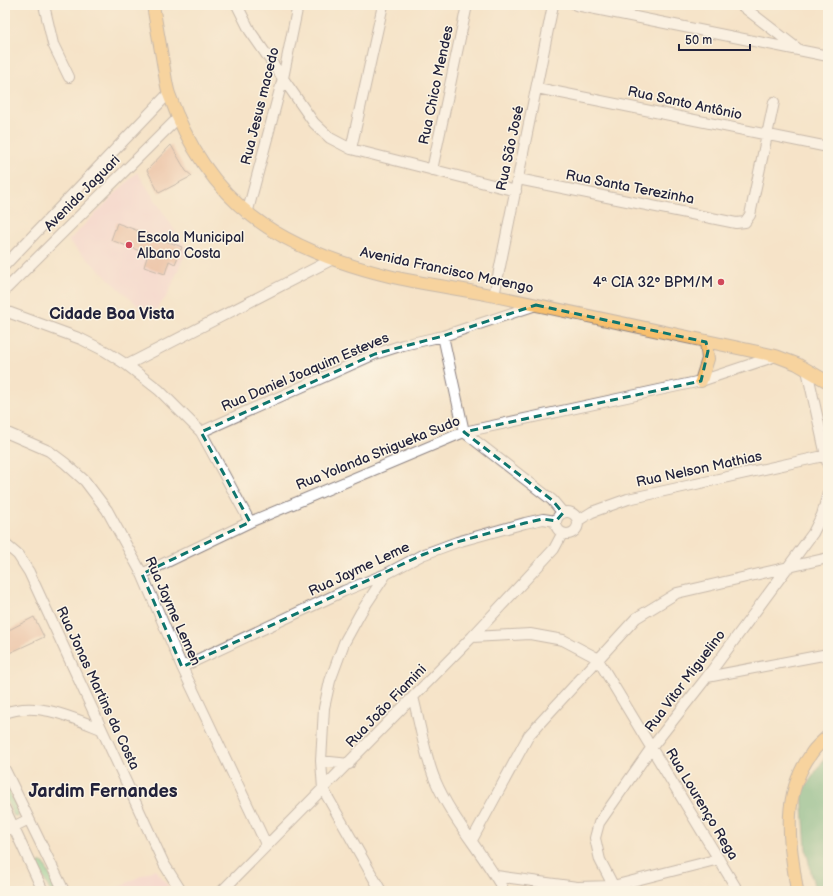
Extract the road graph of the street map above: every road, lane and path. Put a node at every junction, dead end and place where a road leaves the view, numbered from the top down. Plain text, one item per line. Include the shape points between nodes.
1 (44, 5) edge
2 (153, 5) edge
3 (237, 5) edge
4 (298, 5) edge
5 (383, 5) edge
6 (467, 5) edge
7 (553, 5) edge
8 (576, 5) edge
9 (741, 5) edge
10 (801, 52) junction
11 (828, 56) edge
12 (69, 77) dead end
13 (283, 78) junction
14 (537, 88) junction
15 (169, 93) junction
16 (774, 102) dead end
17 (179, 117) junction
18 (767, 134) junction
19 (828, 147) edge
20 (351, 149) junction
21 (432, 170) junction
22 (518, 178) junction
23 (516, 191) junction
24 (247, 214) junction
25 (331, 260) junction
26 (5, 265) edge
27 (5, 290) edge
28 (494, 296) junction
29 (536, 305) junction
30 (5, 311) edge
31 (443, 336) junction
32 (706, 342) junction
33 (776, 356) junction
34 (127, 365) junction
35 (807, 370) junction
36 (701, 381) junction
37 (828, 382) edge
38 (5, 432) edge
39 (201, 432) junction
40 (464, 432) junction
41 (827, 458) edge
42 (828, 493) edge
43 (563, 513) junction
44 (579, 520) junction
45 (556, 521) junction
46 (250, 522) junction
47 (562, 534) junction
48 (5, 544) edge
49 (828, 558) edge
50 (786, 568) junction
51 (142, 574) junction
52 (386, 574) junction
53 (472, 638) junction
54 (828, 654) edge
55 (598, 658) junction
56 (182, 667) junction
57 (707, 677) junction
58 (413, 697) junction
59 (5, 713) edge
60 (101, 729) junction
61 (828, 736) edge
62 (652, 747) junction
63 (321, 761) junction
64 (349, 764) junction
65 (5, 770) edge
66 (323, 789) junction
67 (5, 809) edge
68 (29, 819) junction
69 (9, 829) edge
70 (472, 840) junction
71 (266, 844) junction
72 (719, 859) junction
73 (496, 876) junction
74 (614, 889) edge
75 (43, 891) edge
76 (64, 891) edge
77 (181, 891) edge
78 (222, 891) edge
79 (381, 891) edge
80 (504, 891) edge
81 (738, 891) edge
82 (798, 891) edge

1 - 12 street via 53,44
2 - 15 main road, Avenida Francisco Marengo
3 - 13 street via 250,31
4 - 13 street, Rua Jesus macedo
5 - 20 street
6 - 21 street, Rua Chico Mendes
7 - 14 street, Rua São José
8 - 10 street
9 - 10 street
10 - 11 street
13 - 20 street via 314,122 330,138
13 - 24 street, Rua Jesus macedo
14 - 18 street, Rua Santo Antônio
14 - 22 street, Rua São José
15 - 17 main road, Avenida Francisco Marengo
15 - 26 street, Avenida Jaguari
16 - 18 street
17 - 24 main road, Avenida Francisco Marengo via 208,169 229,197
17 - 27 street, Avenida Jaguari
18 - 19 street, Rua Santo Antônio
18 - 22 street, Rua Santa Terezinha via 750,215 745,222 736,223
20 - 21 street
21 - 23 street
22 - 23 street, Rua São José
23 - 28 street, Rua São José
24 - 25 main road, Avenida Francisco Marengo via 292,242
25 - 28 main road, Avenida Francisco Marengo via 390,276
25 - 34 street
28 - 29 main road, Avenida Francisco Marengo
29 - 31 street, Rua Daniel Joaquim Esteves
29 - 32 main road, Avenida Francisco Marengo
30 - 34 street via 81,339
31 - 39 street, Rua Daniel Joaquim Esteves via 375,354
31 - 40 street
32 - 33 main road, Avenida Francisco Marengo
32 - 36 main road via 708,359
33 - 35 main road, Avenida Francisco Marengo
33 - 36 street, Rua Yolanda Shigueka Sudo
34 - 39 street via 159,390
35 - 37 main road, Avenida Francisco Marengo
35 - 41 street
36 - 40 street, Rua Yolanda Shigueka Sudo
38 - 51 street, Rua Jayme Lemen via 49,451 85,481 107,510
39 - 46 street
40 - 43 street via 552,500
40 - 46 street, Rua Yolanda Shigueka Sudo
41 - 44 street, Rua Nelson Mathias via 628,499 592,512
42 - 50 street, Rua Vitor Miguelino via 822,515 813,533
43 - 44 street via 574,514
43 - 45 street
44 - 47 street via 576,531 570,535
45 - 47 street via 557,528
45 - 52 street, Rua Jayme Leme via 543,519 457,542 422,555
46 - 51 street, Rua Yolanda Shigueka Sudo
47 - 53 street, Rua João Fiamini via 554,549
48 - 60 street, Rua Jonas Martins da Costa via 18,555 29,572
49 - 50 street
50 - 55 street via 677,593 636,618
50 - 57 street, Rua Vitor Miguelino
51 - 56 street, Rua Jayme Lemen
52 - 56 street, Rua Jayme Leme
52 - 63 street via 344,644 330,681 324,708
53 - 55 street via 530,634 563,640
53 - 58 street, Rua João Fiamini
54 - 57 street
55 - 62 street, Rua Lourenço Rega
55 - 70 street via 529,735
56 - 71 street, Rua Jayme Lemen
57 - 62 street, Rua Vitor Miguelino
58 - 64 street, Rua João Fiamini
58 - 70 street via 435,780
59 - 60 street via 18,708 36,709 62,714
60 - 77 street, Rua Jonas Martins da Costa via 164,864
61 - 82 main road via 811,754 797,779 791,800 788,825
62 - 72 street, Rua Lourenço Rega
62 - 74 street, Rua Vitor Miguelino via 599,823 595,838 596,846
63 - 64 street
63 - 66 street
64 - 66 street, Rua João Fiamini
65 - 68 street
66 - 71 street, Rua João Fiamini
66 - 79 street
67 - 69 street
68 - 69 street
68 - 76 street
69 - 75 street
70 - 73 street
71 - 78 street, Rua João Fiamini
72 - 74 street
72 - 81 street, Rua Lourenço Rega
73 - 74 street
73 - 80 street

